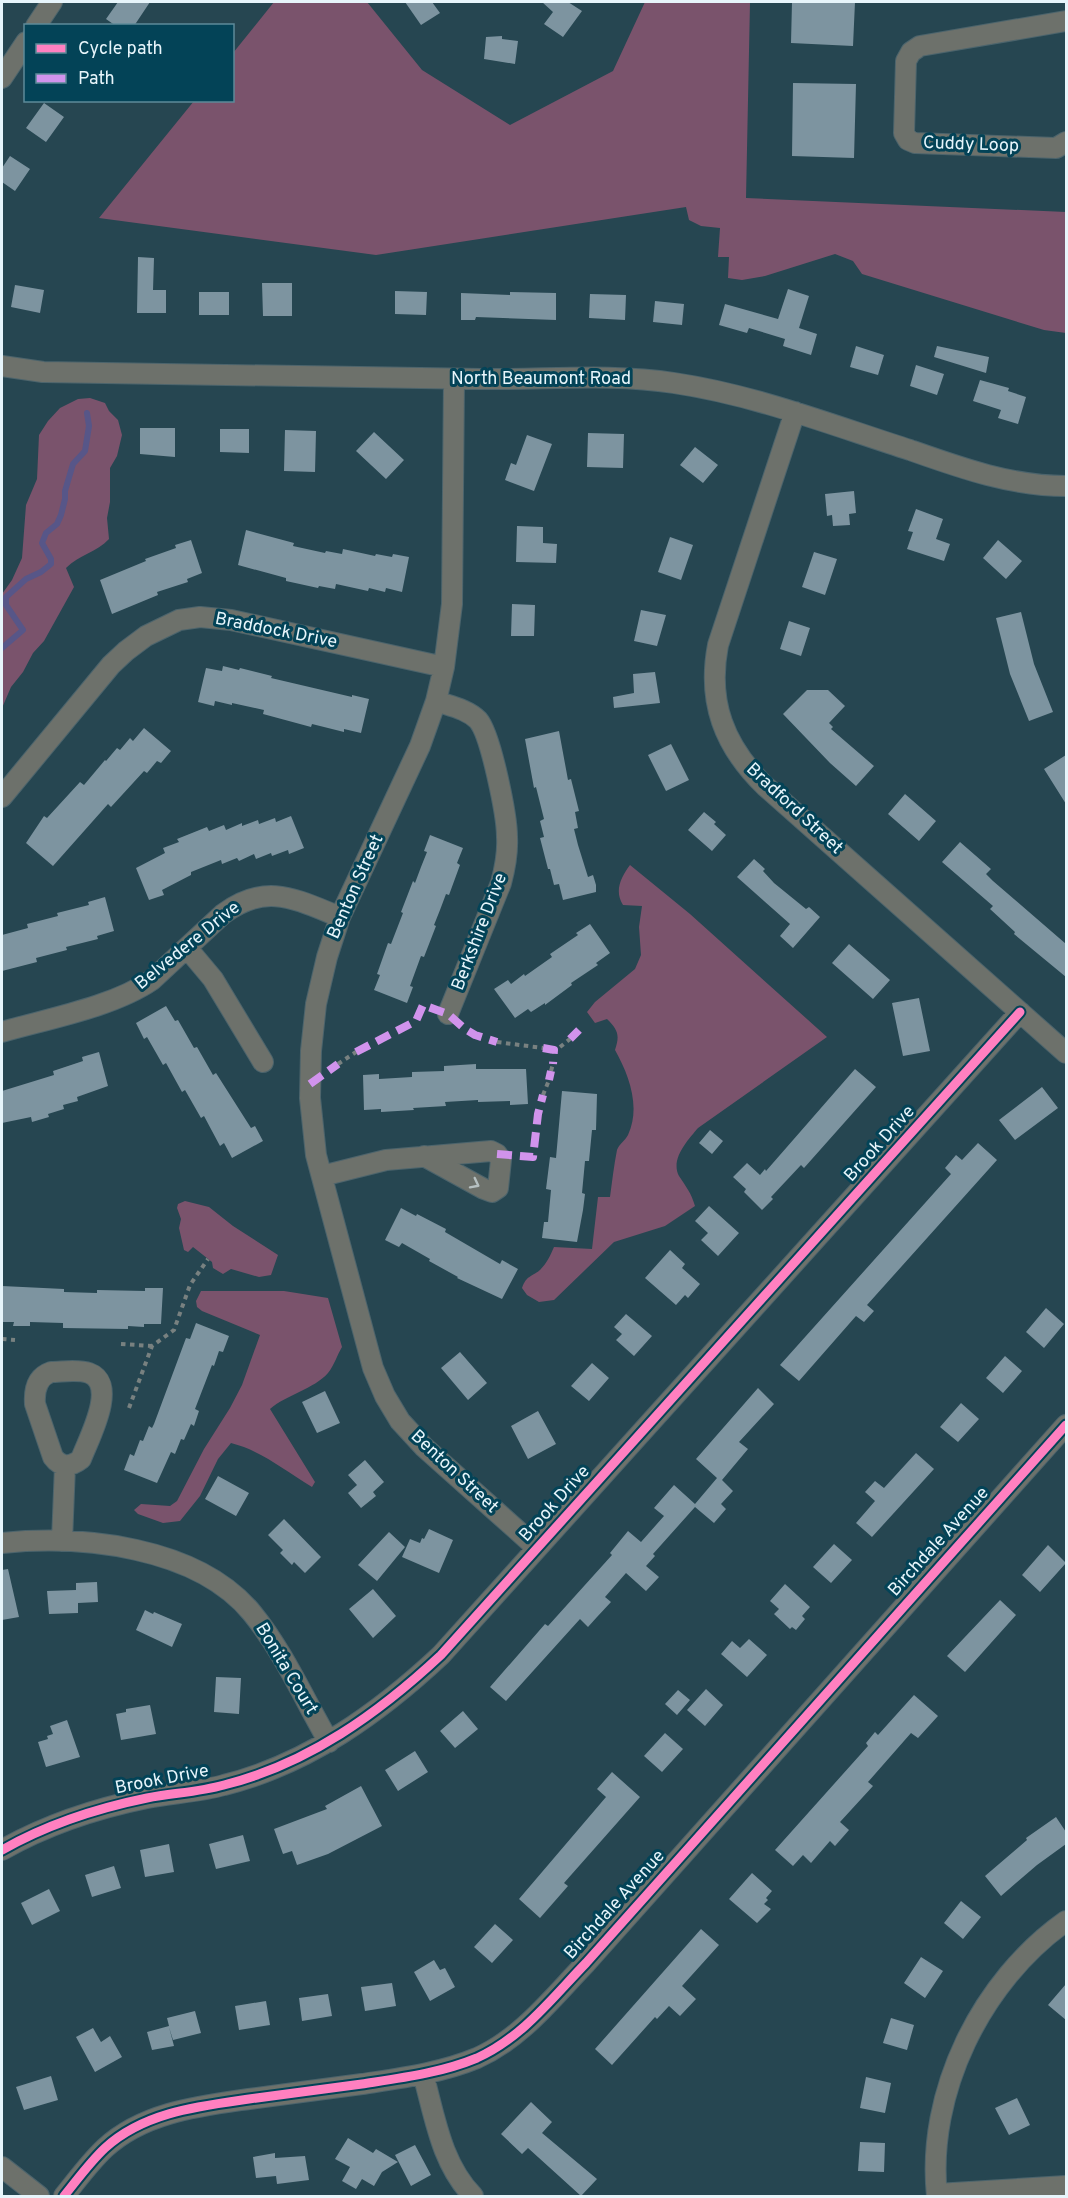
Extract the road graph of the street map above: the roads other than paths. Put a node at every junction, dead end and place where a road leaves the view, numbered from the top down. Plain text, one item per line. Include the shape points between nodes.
1 (52, 2) edge
2 (1066, 21) edge
3 (37, 24) edge
4 (24, 45) edge
5 (2, 78) edge
6 (1066, 142) edge
7 (2, 366) edge
8 (454, 379) junction
9 (795, 412) junction
10 (1066, 486) edge
11 (444, 667) junction
12 (436, 701) junction
13 (2, 797) edge
14 (340, 917) junction
15 (187, 948) junction
16 (1020, 1012) junction
17 (448, 1014) dead end
18 (2, 1032) edge
19 (1066, 1053) edge
20 (263, 1062) dead end
21 (424, 1156) dead end
22 (322, 1176) junction
23 (1066, 1425) edge
24 (65, 1466) junction
25 (62, 1541) junction
26 (2, 1543) edge
27 (537, 1548) junction
28 (329, 1742) junction
29 (2, 1850) edge
30 (1066, 1921) edge
31 (423, 2074) junction
32 (2, 2167) edge
33 (1066, 2186) edge
34 (937, 2195) edge
35 (39, 2196) edge
36 (64, 2196) edge
37 (473, 2196) edge

1 - 3 street
2 - 6 street, Cuddy Loop via 920,46 911,52 906,61 904,133 915,143 1056,148
4 - 5 street
7 - 8 street, North Beaumont Road via 43,372
8 - 9 street, North Beaumont Road via 670,382 719,390
8 - 11 street, Benton Street via 452,604
9 - 10 street, North Beaumont Road via 991,477
9 - 16 street, Bradford Street via 718,645 714,682 726,736 750,772
11 - 12 street, Benton Street
11 - 13 street, Braddock Drive via 231,620 200,617 179,621 146,636 111,665
12 - 14 street, Benton Street via 410,771
12 - 17 street, Berkshire Drive via 471,715 486,732 507,835 501,883
14 - 15 street, Belvedere Drive via 289,897 260,896 235,905
14 - 22 street, Benton Street via 316,1004 311,1051 310,1098
15 - 18 street, Belvedere Drive via 152,980 126,995
15 - 20 street via 213,979
16 - 19 street, Bradford Street
16 - 27 street, Brook Drive
21 - 22 street via 369,1163
22 - 27 street, Benton Street via 373,1368 385,1396 400,1421 424,1447
23 - 31 street, Birchdale Avenue via 586,1963 524,2027 478,2057
24 - 24 street via 81,1459 103,1402 97,1378 85,1372 44,1374 34,1396 53,1456
24 - 25 street
25 - 26 street, Bonita Court
25 - 28 street, Bonita Court via 131,1549 184,1563 229,1590 268,1634
27 - 28 street, Brook Drive via 441,1655 369,1717
28 - 29 street, Brook Drive via 223,1786 100,1810
30 - 34 street via 1032,1950 1006,1980 982,2012 964,2047 942,2107
31 - 36 street, Birchdale Avenue via 169,2113 145,2122 106,2147
31 - 37 street via 445,2154 456,2176
32 - 35 street
33 - 34 street

